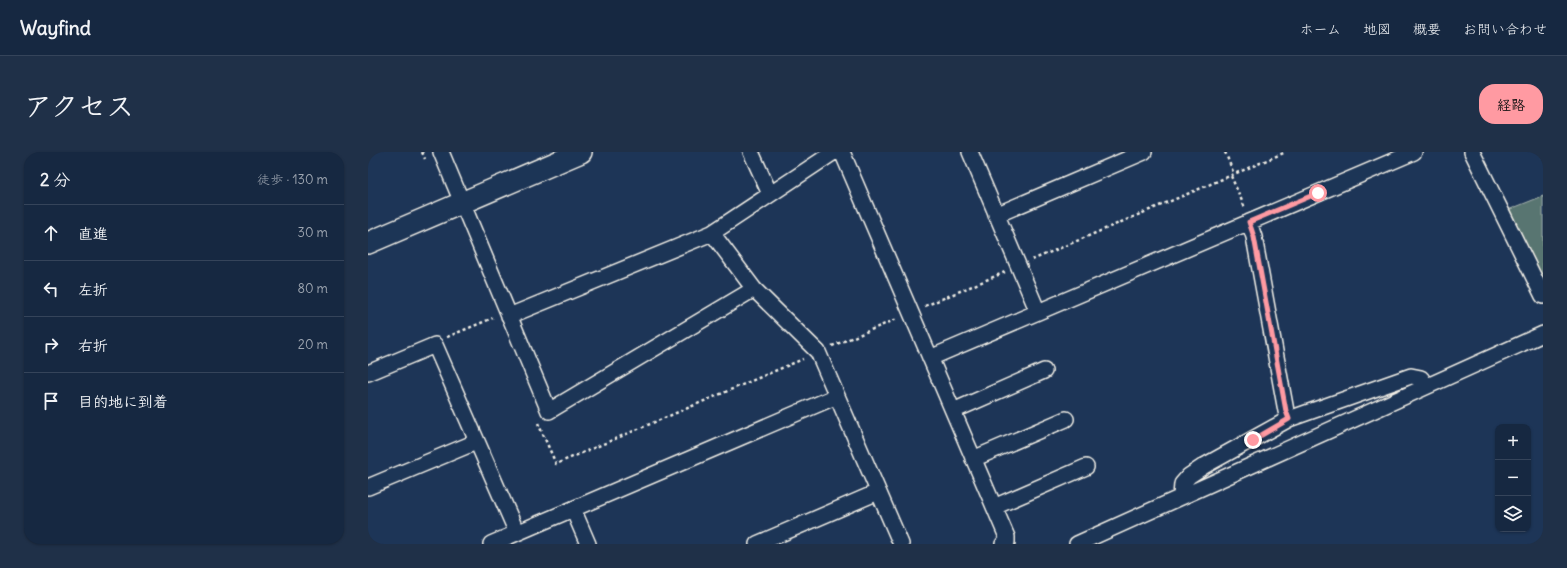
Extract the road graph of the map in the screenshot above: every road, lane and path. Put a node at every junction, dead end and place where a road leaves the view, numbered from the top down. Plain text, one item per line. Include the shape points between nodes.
1 (440, 152) edge
2 (581, 152) edge
3 (751, 152) edge
4 (834, 152) edge
5 (842, 152) edge
6 (970, 152) edge
7 (1144, 152) edge
8 (1225, 152) edge
9 (1286, 152) edge
10 (1414, 152) edge
11 (1472, 152) edge
12 (1540, 152) edge
13 (1543, 158) edge
14 (1233, 175) junction
15 (770, 194) junction
16 (462, 202) junction
17 (996, 215) junction
18 (1249, 222) junction
19 (712, 233) junction
20 (368, 243) edge
21 (1018, 266) junction
22 (754, 289) junction
23 (1543, 296) edge
24 (1038, 312) junction
25 (911, 313) junction
26 (509, 316) junction
27 (493, 318) dead end
28 (1543, 334) edge
29 (435, 345) junction
30 (930, 358) junction
31 (1044, 371) dead end
32 (368, 373) edge
33 (1426, 386) junction
34 (837, 396) junction
35 (953, 411) junction
36 (1066, 419) dead end
37 (1289, 419) junction
38 (476, 442) junction
39 (973, 459) junction
40 (1086, 467) dead end
41 (368, 487) edge
42 (878, 492) junction
43 (1181, 496) junction
44 (994, 507) junction
45 (573, 509) junction
46 (516, 533) junction
47 (491, 544) edge
48 (588, 544) edge
49 (756, 544) edge
50 (901, 544) edge
51 (1003, 544) edge
52 (1077, 544) edge

1 - 16 street
2 - 16 street
3 - 15 street
4 - 15 street
5 - 25 street
6 - 17 street
7 - 17 street
8 - 14 path
9 - 14 path
10 - 18 street
11 - 23 street
12 - 13 path
14 - 18 path
14 - 21 path
15 - 19 street
16 - 20 street
16 - 26 street
17 - 21 street
18 - 24 street
18 - 37 street
19 - 22 street
19 - 26 street
21 - 24 street
21 - 25 path
22 - 26 street via 549,410
22 - 34 street via 818,352
24 - 30 street
25 - 30 street
27 - 29 path
28 - 33 street
29 - 32 street
29 - 38 street
30 - 35 street
31 - 35 street
33 - 37 street via 1421,378 1411,376
33 - 43 street
34 - 42 street
34 - 45 street
35 - 39 street
36 - 39 street
37 - 43 street via 1189,476 1182,484
38 - 41 street
38 - 46 street
39 - 44 street
40 - 44 street
42 - 49 street
42 - 50 street
43 - 52 street
44 - 51 street via 1007,537 1007,542
45 - 46 street
45 - 48 street
46 - 47 street

